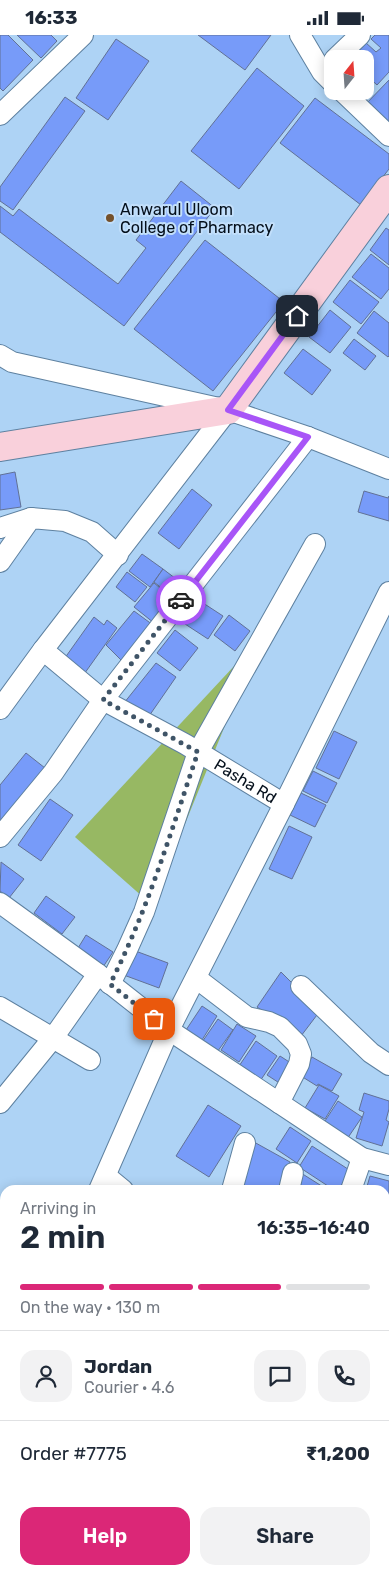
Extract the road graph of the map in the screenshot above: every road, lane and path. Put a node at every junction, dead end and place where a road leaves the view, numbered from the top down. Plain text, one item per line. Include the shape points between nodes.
1 (83, 35) edge
2 (300, 35) edge
3 (360, 35) edge
4 (346, 50) edge
5 (324, 61) edge
6 (351, 100) edge
7 (0, 115) edge
8 (389, 136) edge
9 (389, 189) edge
10 (0, 355) edge
11 (228, 410) junction
12 (308, 437) junction
13 (0, 447) edge
14 (389, 469) edge
15 (31, 518) junction
16 (0, 528) edge
17 (315, 544) dead end
18 (118, 555) junction
19 (0, 562) edge
20 (389, 592) edge
21 (43, 651) junction
22 (103, 700) junction
23 (0, 709) edge
24 (198, 752) junction
25 (284, 804) junction
26 (0, 837) edge
27 (0, 903) edge
28 (196, 977) junction
29 (104, 979) junction
30 (300, 986) dead end
31 (0, 1007) edge
32 (169, 1030) junction
33 (53, 1038) junction
34 (90, 1060) dead end
35 (389, 1065) edge
36 (0, 1103) edge
37 (279, 1103) junction
38 (245, 1143) dead end
39 (362, 1158) junction
40 (388, 1161) edge
41 (102, 1183) edge
42 (233, 1185) edge
43 (353, 1185) edge

1 - 7 street
2 - 5 street
3 - 4 street
6 - 8 street
9 - 11 street
10 - 11 street via 12,362
11 - 12 street
11 - 13 street
11 - 18 street
12 - 14 street
12 - 22 street
15 - 16 street
15 - 18 street via 65,521 83,528
15 - 19 street
17 - 24 street
18 - 21 street
20 - 25 street
21 - 22 street, Pasha Rd
21 - 23 street
22 - 24 street, Pasha Rd
22 - 26 street via 54,773
24 - 25 street, Pasha Rd
24 - 29 street via 144,912 127,951
25 - 28 street
27 - 29 street
28 - 32 street
28 - 37 street via 247,1017 280,1027 297,1043 301,1054 299,1064
29 - 32 street
29 - 33 street
30 - 35 street via 371,1053
31 - 33 street
32 - 37 street
32 - 41 street
33 - 34 street
33 - 36 street
37 - 39 street
38 - 42 street
39 - 40 street
39 - 43 street

